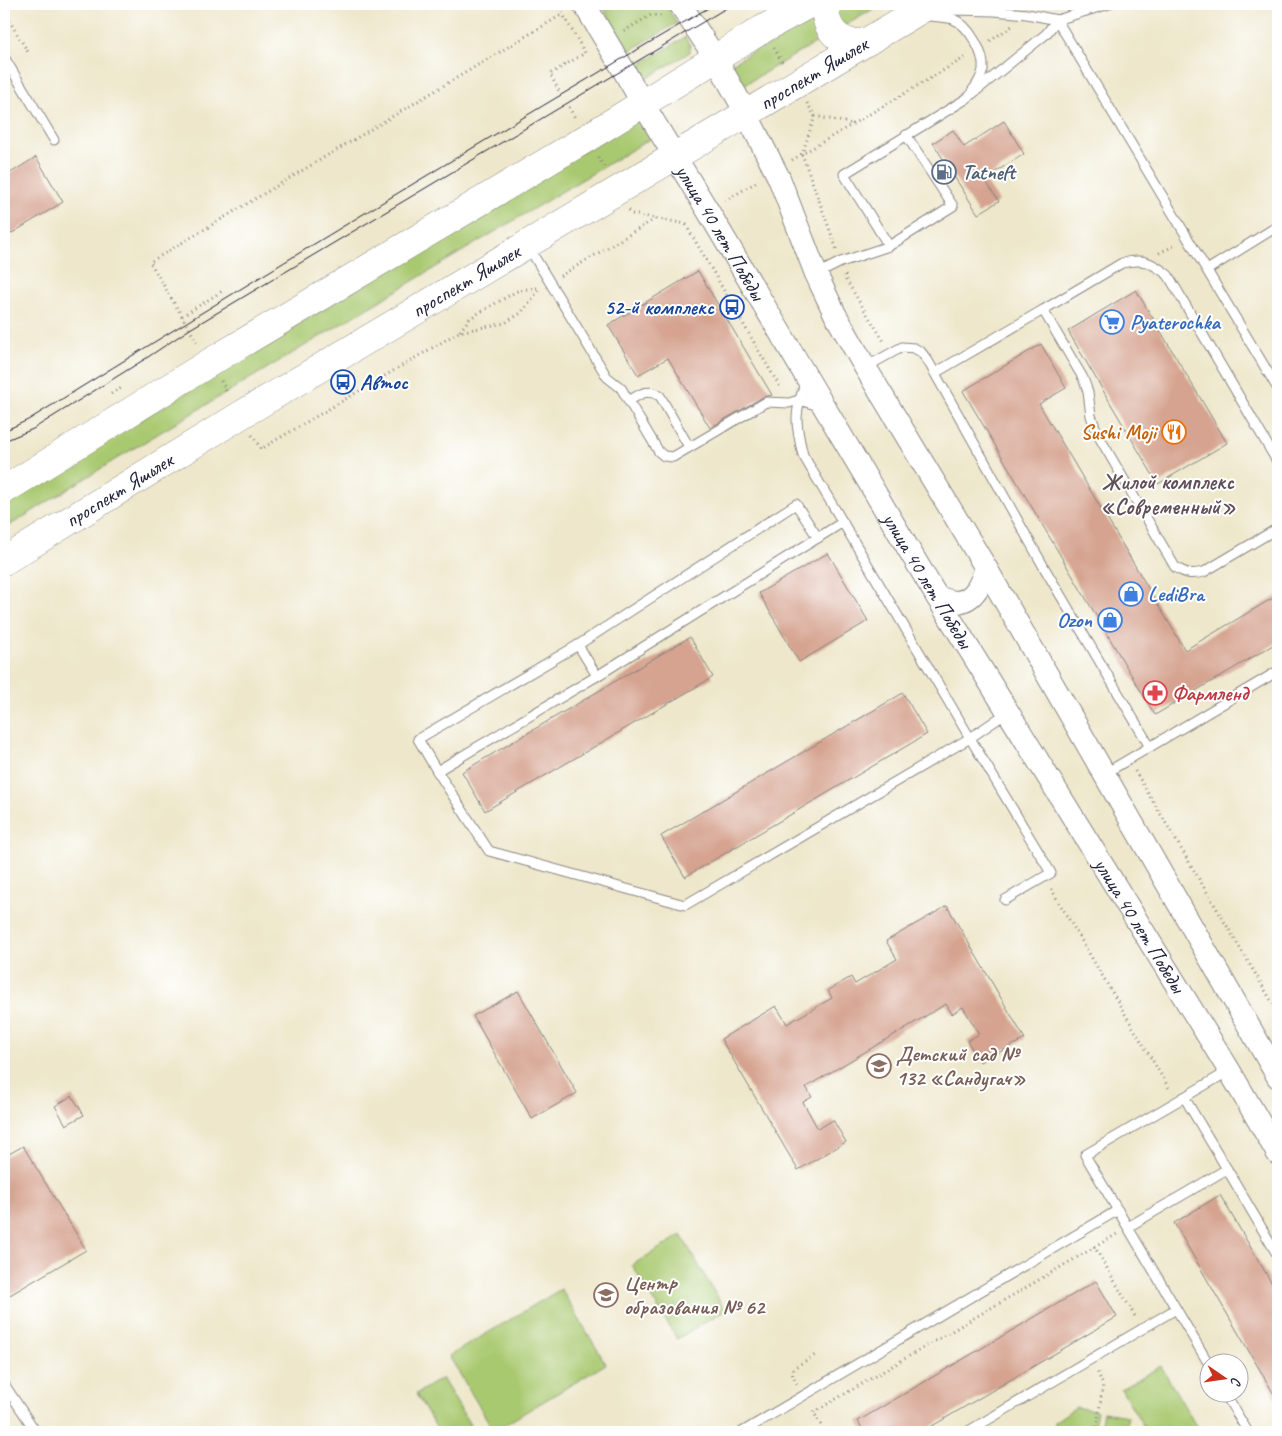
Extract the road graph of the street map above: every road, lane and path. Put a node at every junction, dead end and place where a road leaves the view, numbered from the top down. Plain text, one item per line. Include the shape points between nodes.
1 (557, 4) edge
2 (584, 4) edge
3 (809, 4) edge
4 (827, 4) edge
5 (1109, 4) edge
6 (922, 9) edge
7 (673, 10) edge
8 (4, 12) edge
9 (563, 14) junction
10 (1057, 20) junction
11 (1018, 22) dead end
12 (619, 33) dead end
13 (770, 41) dead end
14 (868, 41) junction
15 (984, 46) dead end
16 (28, 52) dead end
17 (4, 57) edge
18 (966, 57) dead end
19 (716, 59) junction
20 (782, 62) dead end
21 (559, 91) dead end
22 (966, 100) junction
23 (643, 104) junction
24 (569, 107) dead end
25 (746, 114) junction
26 (575, 118) dead end
27 (853, 124) junction
28 (906, 135) junction
29 (54, 140) dead end
30 (675, 156) junction
31 (763, 178) dead end
32 (721, 204) dead end
33 (632, 214) dead end
34 (655, 219) junction
35 (686, 225) dead end
36 (1278, 226) edge
37 (527, 245) junction
38 (890, 246) junction
39 (1207, 270) junction
40 (816, 274) junction
41 (557, 278) dead end
42 (224, 290) dead end
43 (1043, 310) junction
44 (182, 316) junction
45 (459, 332) junction
46 (198, 342) dead end
47 (865, 368) junction
48 (936, 374) junction
49 (807, 378) junction
50 (1278, 389) edge
51 (629, 400) junction
52 (799, 400) junction
53 (825, 408) junction
54 (689, 446) junction
55 (261, 449) dead end
56 (1278, 463) edge
57 (4, 490) edge
58 (843, 522) junction
59 (1278, 528) edge
60 (818, 538) junction
61 (4, 561) edge
62 (986, 568) junction
63 (937, 597) junction
64 (578, 645) junction
65 (1278, 671) edge
66 (597, 676) junction
67 (1008, 712) junction
68 (970, 738) junction
69 (1150, 747) junction
70 (1129, 760) junction
71 (437, 771) junction
72 (1104, 774) junction
73 (1005, 900) dead end
74 (1278, 1012) edge
75 (1276, 1066) edge
76 (1229, 1070) junction
77 (1184, 1096) junction
78 (1278, 1154) edge
79 (1227, 1169) junction
80 (1118, 1210) junction
81 (1128, 1227) junction
82 (1085, 1230) junction
83 (1095, 1247) junction
84 (1278, 1256) edge
85 (1176, 1309) junction
86 (1143, 1329) junction
87 (1203, 1354) edge
88 (1091, 1359) junction
89 (4, 1384) edge
90 (1231, 1404) edge
91 (814, 1412) dead end
92 (748, 1431) edge
93 (36, 1432) edge
94 (968, 1432) edge
95 (1096, 1432) edge
96 (1248, 1432) edge

1 - 9 path
2 - 23 street, улица 40 лет Победы
3 - 19 main road
4 - 14 main road via 826,17 836,36 846,42
5 - 10 lane
6 - 10 lane via 1027,14
6 - 14 main road, проспект Яшьлек
6 - 22 lane via 953,19 969,31 979,50 983,69 978,84
7 - 12 path via 651,15
7 - 19 street, улица 40 лет Победы
8 - 16 path
9 - 21 path via 586,53 550,74
9 - 44 path via 150,262
10 - 22 lane via 1046,34
10 - 39 lane
11 - 15 path
13 - 20 path
14 - 25 main road, проспект Яшьлек
17 - 29 lane
18 - 27 path
19 - 23 main road
19 - 25 street, улица 40 лет Победы
22 - 28 lane
23 - 30 street, улица 40 лет Победы
23 - 57 main road via 209,363
24 - 26 path
25 - 30 main road, проспект Яшьлек
25 - 40 street, улица 40 лет Победы via 779,178
27 - 27 path via 815,116 802,154 828,138
28 - 38 lane via 844,174
28 - 38 lane via 953,206
30 - 37 main road, проспект Яшьлек
30 - 49 street, улица 40 лет Победы
31 - 32 path
33 - 34 path
34 - 35 path
34 - 41 path
36 - 39 lane
37 - 51 lane via 607,377 621,388
37 - 61 main road, проспект Яшьлек
38 - 40 lane
39 - 50 lane
40 - 47 street, улица 40 лет Победы
42 - 44 path
43 - 48 lane
43 - 56 lane via 1122,263 1134,260 1155,265 1168,275
43 - 59 lane via 1083,378 1098,435 1176,566 1193,575 1204,572
44 - 46 path
45 - 45 path via 505,323 521,313 541,288 519,290 470,318
45 - 55 path
47 - 48 lane via 902,347 914,348 921,352
47 - 62 street, улица 40 лет Победы
48 - 69 lane via 1040,561
49 - 52 lane
49 - 53 street, улица 40 лет Победы
51 - 54 lane via 643,392 660,396
51 - 54 lane via 664,456 673,456
52 - 53 lane
52 - 54 lane via 763,403
52 - 58 lane via 796,424 803,455
53 - 63 street, улица 40 лет Победы
58 - 60 lane
58 - 68 lane
60 - 64 lane via 796,504
60 - 66 lane
62 - 63 street via 980,586 971,597 956,602
62 - 72 street, улица 40 лет Победы
63 - 67 street, улица 40 лет Победы
64 - 66 lane
64 - 71 lane via 418,739
65 - 69 lane
66 - 71 lane
67 - 68 lane
67 - 76 street, улица 40 лет Победы
68 - 71 lane via 685,905 488,850
68 - 73 lane via 1051,873
69 - 70 lane
70 - 72 lane
70 - 74 path
72 - 75 street, улица 40 лет Победы
76 - 77 lane
76 - 78 street, улица 40 лет Победы
77 - 79 lane
77 - 80 lane via 1085,1155
79 - 81 lane
79 - 84 lane
80 - 81 lane
80 - 82 lane
81 - 83 path
81 - 85 lane
82 - 83 path
82 - 92 lane
83 - 86 path
83 - 91 path
85 - 86 lane
85 - 87 lane
86 - 88 lane
88 - 94 lane
88 - 95 path via 1103,1385
89 - 93 lane
90 - 96 lane

